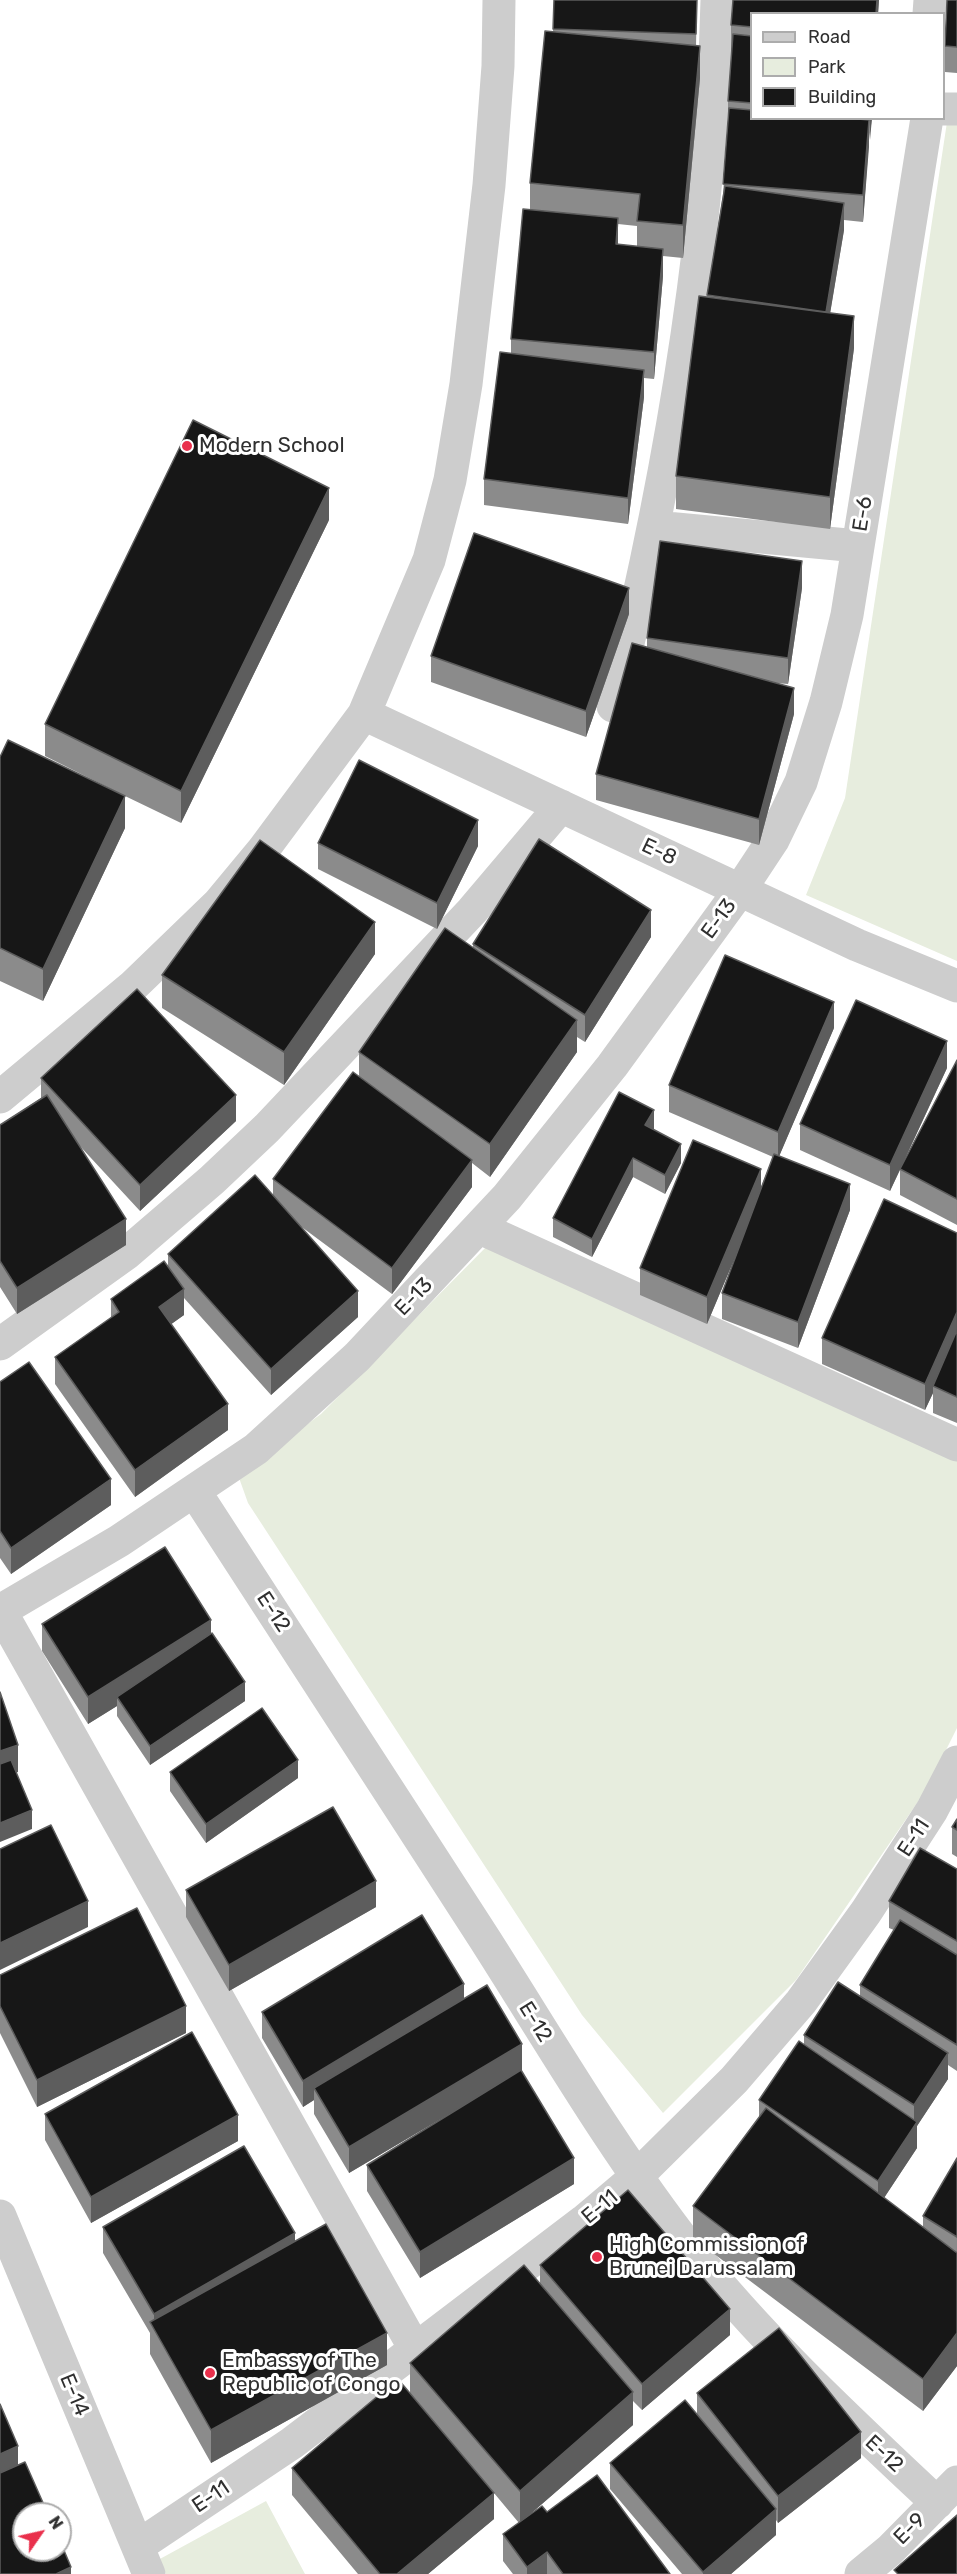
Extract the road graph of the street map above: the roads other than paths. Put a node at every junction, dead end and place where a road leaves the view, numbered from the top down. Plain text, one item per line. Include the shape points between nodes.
1 (499, 0) edge
2 (717, 0) edge
3 (927, 120) edge
4 (655, 527) junction
5 (858, 546) junction
6 (613, 706) edge
7 (364, 714) junction
8 (561, 806) junction
9 (740, 890) junction
10 (957, 986) edge
11 (0, 1097) edge
12 (480, 1228) junction
13 (0, 1344) edge
14 (957, 1444) edge
15 (195, 1492) junction
16 (0, 1610) edge
17 (957, 1762) edge
18 (636, 2177) junction
19 (0, 2216) edge
20 (13, 2286) edge
21 (416, 2349) junction
22 (947, 2493) edge
23 (143, 2560) edge
24 (861, 2574) edge

1 - 7 street via 489,185 466,384 450,480 429,560
2 - 4 street via 699,249
3 - 5 street, E-6
4 - 5 street
4 - 6 street
5 - 9 street, E-6 via 847,615 801,782 773,840
7 - 8 street, E-8
7 - 11 street via 219,903 132,987
8 - 9 street, E-8
8 - 13 street via 472,911 267,1128 127,1253
9 - 10 street, E-8
9 - 12 street, E-13 via 612,1066
12 - 14 street
12 - 15 street, E-13 via 309,1403 256,1449
15 - 16 street, E-13
15 - 18 street, E-12
16 - 21 street
17 - 18 street, E-11 via 932,1810 884,1884 801,2002 734,2080
18 - 21 street, E-11 via 584,2222
18 - 22 street, E-12 via 760,2330 854,2425
19 - 20 street, E-14
20 - 23 street, E-14
21 - 23 street, E-11
22 - 24 street, E-9

